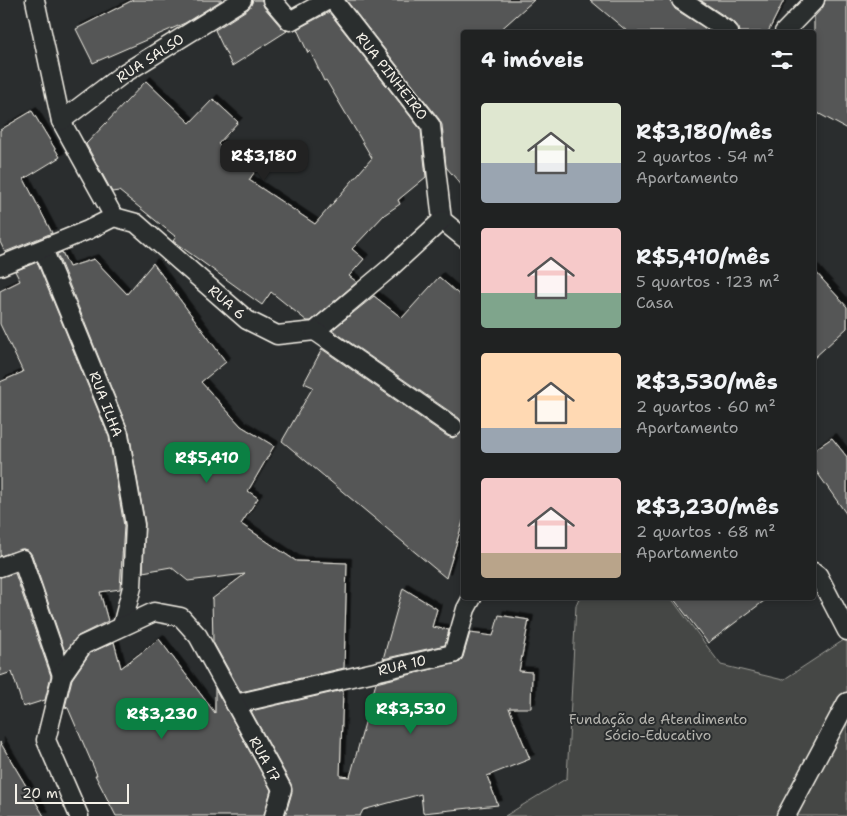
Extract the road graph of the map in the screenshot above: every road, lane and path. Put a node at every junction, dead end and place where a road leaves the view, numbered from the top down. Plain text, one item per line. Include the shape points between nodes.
1 (34, 0) edge
2 (242, 0) edge
3 (272, 0) edge
4 (328, 0) edge
5 (334, 0) edge
6 (681, 0) edge
7 (814, 0) edge
8 (727, 30) edge
9 (786, 30) edge
10 (60, 121) junction
11 (114, 217) junction
12 (442, 220) junction
13 (461, 236) edge
14 (43, 249) junction
15 (0, 266) edge
16 (315, 332) junction
17 (453, 427) dead end
18 (0, 567) edge
19 (816, 574) edge
20 (471, 600) edge
21 (122, 626) junction
22 (847, 631) edge
23 (62, 675) junction
24 (847, 702) edge
25 (235, 704) junction
26 (79, 816) edge
27 (274, 816) edge
28 (786, 816) edge

1 - 10 lane
2 - 10 lane, RUA SALSO via 123,74
3 - 4 lane via 290,21
5 - 12 lane, RUA PINHEIRO via 431,126
6 - 8 lane
7 - 9 lane
10 - 11 lane
11 - 14 lane
11 - 16 lane, RUA 6 via 136,223 247,320 277,334
12 - 13 lane
12 - 16 lane
14 - 15 lane
14 - 21 lane, RUA ILHA via 119,434 135,525 132,587
16 - 17 lane
18 - 23 lane via 22,559
19 - 22 lane
20 - 25 lane, RUA 10 via 453,654
21 - 23 lane, RUA 17 via 84,645
21 - 25 lane, RUA 17 via 154,612 180,617 198,636
23 - 26 lane via 46,740
24 - 28 lane
25 - 27 lane, RUA 17 via 282,789

